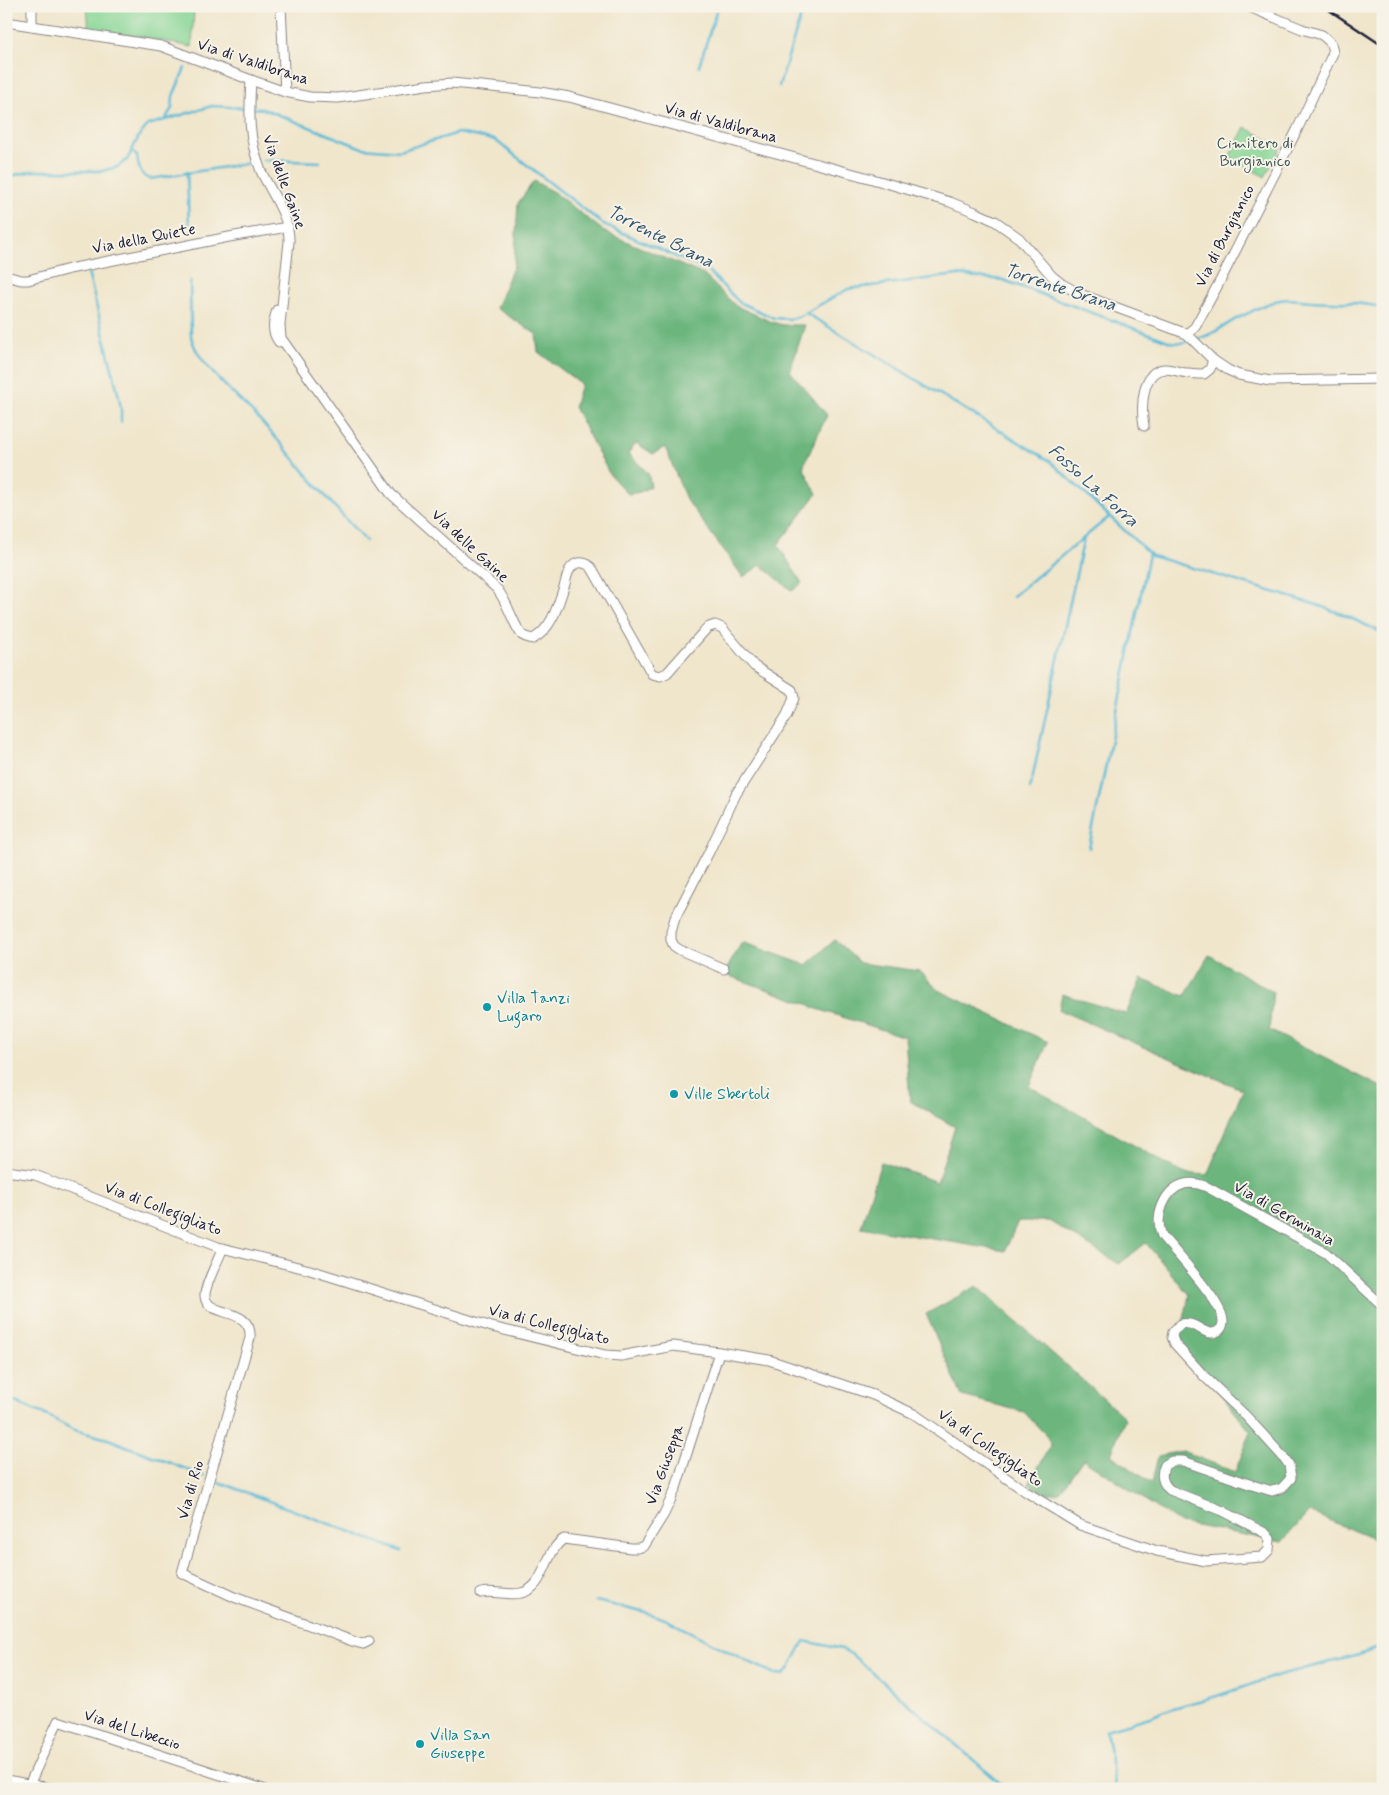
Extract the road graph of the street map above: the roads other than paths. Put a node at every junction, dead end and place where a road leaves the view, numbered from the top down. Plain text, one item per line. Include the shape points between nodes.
1 (32, 6) edge
2 (281, 6) edge
3 (1247, 6) edge
4 (6, 22) edge
5 (32, 26) junction
6 (251, 80) junction
7 (285, 92) junction
8 (288, 227) junction
9 (6, 276) edge
10 (1189, 335) junction
11 (1213, 360) junction
12 (1383, 379) edge
13 (1144, 426) dead end
14 (724, 969) dead end
15 (6, 1172) edge
16 (1184, 1184) joint
17 (223, 1248) junction
18 (1383, 1306) edge
19 (719, 1352) junction
20 (481, 1592) dead end
21 (369, 1641) dead end
22 (6, 1780) edge
23 (29, 1785) junction
24 (55, 1789) edge
25 (263, 1789) edge

1 - 5 street
2 - 7 street
3 - 10 street, Via di Burgianico via 1322,35 1331,43 1333,54
4 - 5 street, Via di Valdibrana
5 - 6 street, Via di Valdibrana via 161,46
6 - 7 street, Via di Valdibrana
6 - 8 street, Via delle Gaine via 250,134 256,158
7 - 10 street, Via di Valdibrana via 330,98 426,85 461,84 552,94 652,119 950,202 995,221 1019,238 1062,284 1080,294
8 - 9 street, Via della Quiete via 69,269 28,280
8 - 14 street, Via delle Gaine via 284,293 273,330 278,340 288,349 391,494 498,589 524,636 533,638 545,630 570,569 578,563 587,564 648,670 654,675 660,676 669,671 710,626 717,626 750,662 792,690 794,698 787,715 736,794 672,927 674,946
10 - 11 street, Via di Valdibrana
11 - 12 street, Via di Valdibrana via 1239,375 1270,381
11 - 13 street via 1204,374 1165,369 1156,372 1145,387
15 - 17 street, Via di Collegigliato via 35,1175
16 - 18 street, Via di Germinaia via 1208,1187 1326,1253
16 - 19 street, Via di Collegigliato via 1161,1207 1159,1229 1208,1292 1220,1310 1223,1322 1219,1331 1214,1333 1191,1323 1180,1324 1173,1332 1173,1341 1285,1459 1291,1478 1282,1488 1272,1490 1178,1460 1165,1464 1162,1476 1164,1484 1175,1493 1223,1511 1265,1534 1271,1546 1262,1557 1220,1561 1190,1558 1157,1551 1095,1530 1069,1519 1028,1494 895,1404 769,1360
17 - 19 street, Via di Collegigliato via 310,1270 492,1327 598,1354 621,1356 673,1346
17 - 21 street, Via di Rio via 205,1298 210,1306 243,1320 249,1326 250,1338 182,1573 234,1597 355,1642 363,1644
19 - 20 street, Via Giuseppa via 676,1488 644,1546 631,1548 564,1539 554,1548 529,1590 518,1593
22 - 23 street
23 - 24 street
23 - 25 street, Via del Libeccio via 58,1721

